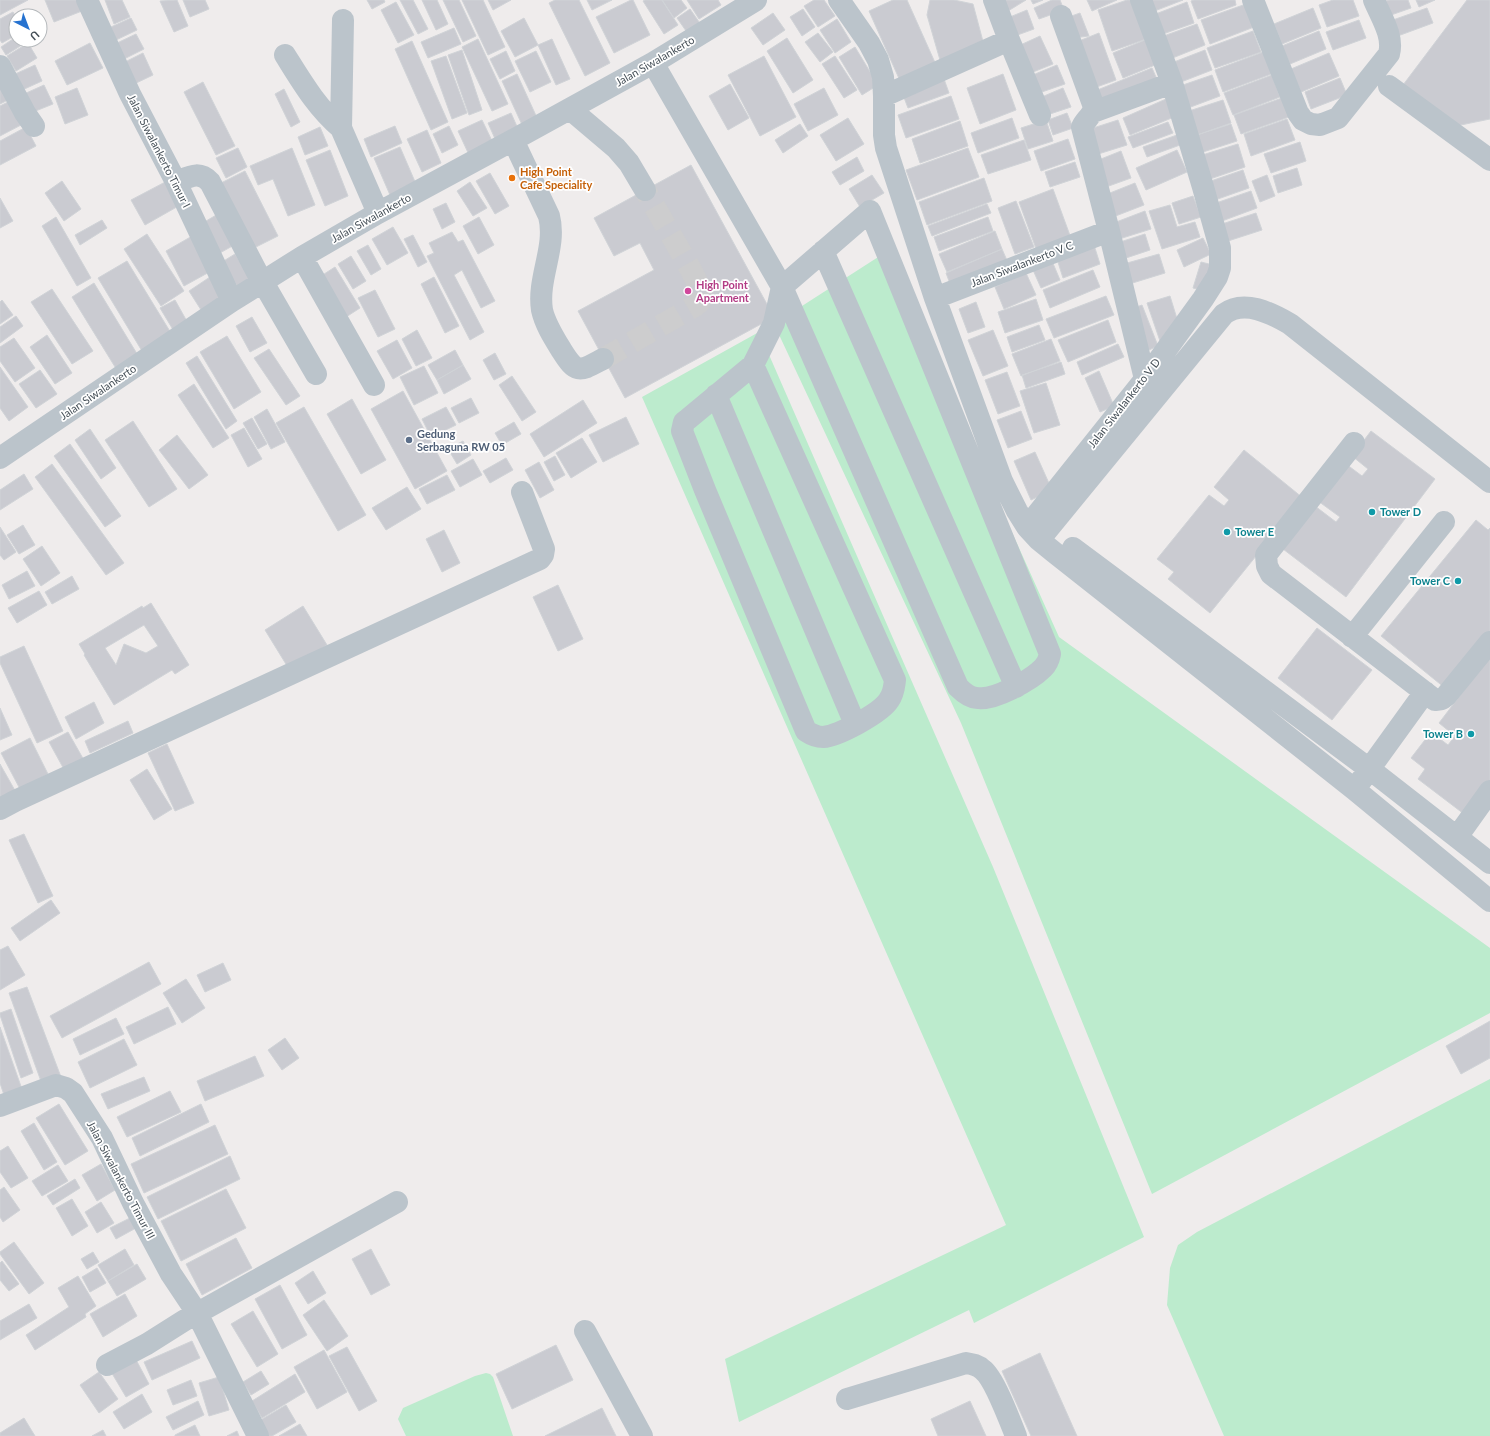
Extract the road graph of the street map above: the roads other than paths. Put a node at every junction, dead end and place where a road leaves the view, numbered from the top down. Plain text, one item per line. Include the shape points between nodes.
1 (87, 0) edge
2 (756, 0) edge
3 (839, 0) edge
4 (994, 0) edge
5 (1140, 0) edge
6 (1253, 0) edge
7 (1374, 0) edge
8 (1061, 16) dead end
9 (342, 20) dead end
10 (1009, 40) junction
11 (285, 55) dead end
12 (653, 63) junction
13 (0, 66) edge
14 (1172, 83) junction
15 (1388, 86) dead end
16 (884, 96) junction
17 (570, 109) junction
18 (1093, 112) junction
19 (1040, 115) dead end
20 (34, 126) dead end
21 (341, 128) junction
22 (513, 140) junction
23 (1490, 160) edge
24 (176, 182) junction
25 (898, 189) junction
26 (645, 190) tunnel mouth
27 (870, 211) junction
28 (378, 213) junction
29 (1109, 231) junction
30 (823, 251) junction
31 (302, 257) junction
32 (262, 282) junction
33 (782, 287) junction
34 (935, 298) junction
35 (232, 301) junction
36 (603, 358) tunnel mouth
37 (753, 365) junction
38 (316, 374) dead end
39 (1144, 378) junction
40 (374, 385) dead end
41 (716, 395) junction
42 (1354, 443) dead end
43 (0, 458) edge
44 (1490, 482) edge
45 (522, 492) dead end
46 (1444, 522) dead end
47 (1038, 532) junction
48 (1352, 637) junction
49 (1490, 642) edge
50 (1016, 687) junction
51 (1425, 692) junction
52 (855, 724) junction
53 (1369, 770) junction
54 (1354, 789) junction
55 (1490, 792) edge
56 (0, 809) edge
57 (1456, 837) junction
58 (1490, 863) edge
59 (1490, 901) edge
60 (0, 1106) edge
61 (397, 1202) dead end
62 (197, 1313) junction
63 (585, 1331) dead end
64 (107, 1365) dead end
65 (847, 1399) dead end
66 (258, 1436) edge
67 (642, 1436) edge
68 (1016, 1436) edge

1 - 24 street, Jalan Siwalankerto Timur I via 130,94
2 - 12 street, Jalan Siwalankerto
3 - 16 street via 878,60 883,77
4 - 10 street
5 - 14 street
6 - 7 street via 1298,113 1303,120 1320,125 1338,118 1389,54 1390,39
8 - 18 street via 1094,107
9 - 21 street
10 - 16 street
10 - 19 street
11 - 21 street via 318,105
12 - 17 street, Jalan Siwalankerto
12 - 33 street
13 - 20 street
14 - 18 street
14 - 39 street, Jalan Siwalankerto V D via 1220,248 1221,260 1217,277 1203,299
15 - 23 street
16 - 25 street via 884,135
17 - 22 street, Jalan Siwalankerto
17 - 26 street via 616,148 629,163
18 - 29 street via 1082,127
21 - 28 street
22 - 28 street, Jalan Siwalankerto
22 - 36 street via 550,216 552,226 541,295 550,332 571,365 577,368 586,368
24 - 32 street via 202,175 210,182
24 - 35 street, Jalan Siwalankerto Timur I
25 - 27 street
25 - 34 street
27 - 30 street
27 - 50 street via 1050,654 1044,667
28 - 31 street, Jalan Siwalankerto
29 - 34 street, Jalan Siwalankerto V C
29 - 39 street
30 - 33 street
30 - 50 street
31 - 32 street, Jalan Siwalankerto
31 - 40 street
32 - 35 street, Jalan Siwalankerto
32 - 38 street
33 - 37 street via 774,323
33 - 50 street via 958,688 974,698 985,699
34 - 47 street via 1002,481 1017,511
35 - 43 street, Jalan Siwalankerto
37 - 41 street
37 - 52 street via 895,680 894,691 889,701 874,714
39 - 47 street, Jalan Siwalankerto V D
41 - 52 street
41 - 52 street via 684,422 682,431 806,731 813,736 823,737
42 - 48 street via 1266,555 1266,566 1271,574
44 - 47 street via 1290,324 1269,312 1242,308 1224,314
45 - 56 street via 544,549 540,559
46 - 48 street
47 - 53 street
47 - 54 street
48 - 51 street
49 - 51 street via 1446,696 1435,700
51 - 53 street
53 - 54 street
53 - 57 street
54 - 59 street
55 - 57 street
57 - 58 street
60 - 62 street, Jalan Siwalankerto Timur III via 56,1085 73,1093 102,1138 171,1274
61 - 62 street
62 - 64 street
62 - 66 street, Jalan Siwalankerto Timur III
63 - 67 street
65 - 68 street via 966,1363 974,1364 984,1370 990,1378

